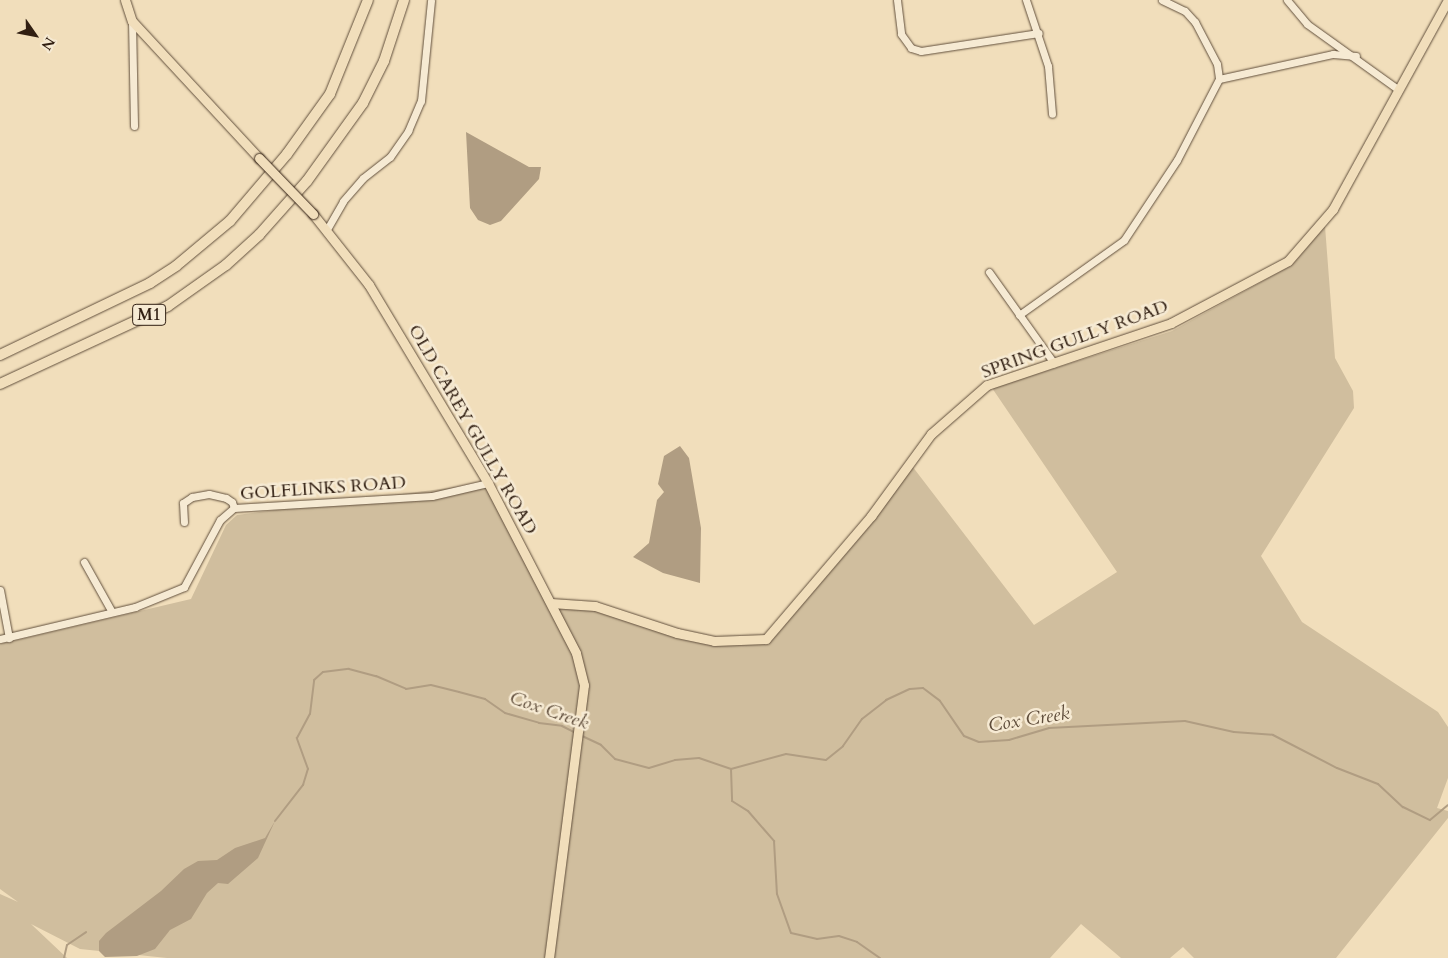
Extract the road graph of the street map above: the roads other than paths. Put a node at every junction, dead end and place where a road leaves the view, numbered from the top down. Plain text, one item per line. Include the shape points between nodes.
1 (125, 0) edge
2 (368, 0) edge
3 (404, 0) edge
4 (430, 0) edge
5 (897, 0) edge
6 (1026, 0) edge
7 (1162, 0) edge
8 (1287, 0) edge
9 (1448, 0) edge
10 (132, 21) junction
11 (1039, 33) junction
12 (1356, 56) junction
13 (1219, 79) junction
14 (1399, 90) junction
15 (1052, 114) dead end
16 (134, 126) dead end
17 (326, 231) junction
18 (989, 272) dead end
19 (1019, 315) junction
20 (0, 355) edge
21 (1054, 363) junction
22 (0, 384) edge
23 (488, 483) junction
24 (234, 508) junction
25 (184, 522) dead end
26 (84, 562) dead end
27 (0, 590) edge
28 (551, 603) junction
29 (112, 612) junction
30 (9, 638) junction
31 (0, 639) edge
32 (549, 958) edge

1 - 10 main road, OLD CAREY GULLY ROAD
2 - 20 highway, M1 via 330,94 288,154 230,220 182,261 150,283
3 - 22 highway, M1 via 384,61 363,103 307,181 259,236 226,265 168,306
4 - 17 street via 421,101 408,131 390,157 343,201
5 - 11 street via 901,34 911,48 921,51
6 - 11 street
7 - 13 street via 1185,11 1195,22 1217,64
8 - 12 street via 1308,24
9 - 14 main road, SPRING GULLY ROAD
10 - 16 street
10 - 17 main road, OLD CAREY GULLY ROAD, bridge
11 - 15 street via 1048,66
12 - 13 street via 1333,54
12 - 14 street
13 - 19 street via 1177,160 1124,240
14 - 21 main road, SPRING GULLY ROAD via 1333,209 1288,261 1171,323
17 - 23 main road, OLD CAREY GULLY ROAD via 369,286
18 - 19 street
19 - 21 street
21 - 28 main road, SPRING GULLY ROAD via 987,385 931,434 871,516 766,639 714,641 677,633 595,606
23 - 24 street, GOLFLINKS ROAD via 432,496
23 - 28 main road, OLD CAREY GULLY ROAD
24 - 25 street via 226,498 209,494 192,497 183,503
24 - 29 street, GOLFLINKS ROAD via 220,520 184,587 135,607
26 - 29 street
27 - 30 street
28 - 32 main road, OLD CAREY GULLY ROAD via 576,653 584,685
29 - 30 street, GOLFLINKS ROAD
30 - 31 street, GOLFLINKS ROAD

